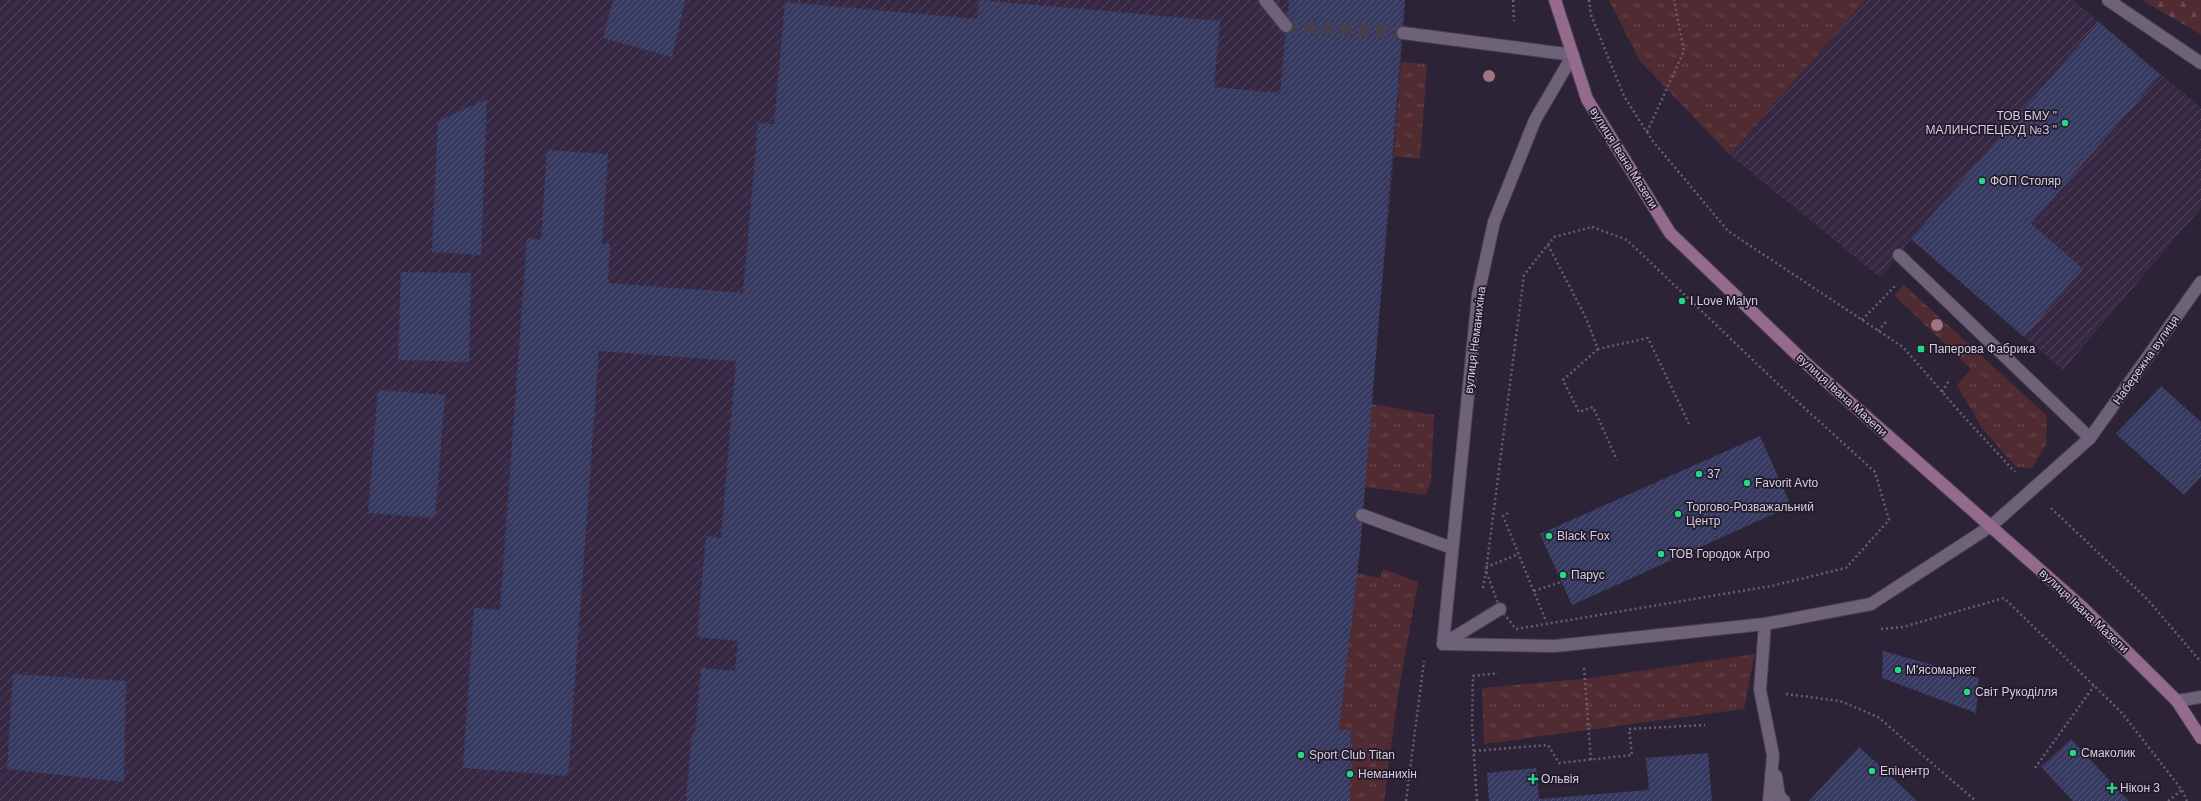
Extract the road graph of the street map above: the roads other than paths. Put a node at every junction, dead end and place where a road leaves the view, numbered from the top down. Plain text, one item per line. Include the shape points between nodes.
1 (1265, 0) edge
2 (1555, 0) edge
3 (2108, 0) edge
4 (1286, 26) dead end
5 (1403, 33) tunnel mouth
6 (1573, 55) junction
7 (2201, 63) edge
8 (1899, 255) dead end
9 (2201, 282) edge
10 (2090, 438) junction
11 (1362, 515) dead end
12 (1991, 526) junction
13 (1452, 548) junction
14 (1500, 609) road end
15 (1765, 624) junction
16 (1443, 644) junction
17 (2201, 697) edge
18 (2177, 701) junction
19 (2201, 738) edge
20 (1773, 755) junction
21 (1769, 801) edge
22 (1784, 801) edge

1 - 4 street
2 - 6 main road, вулиця Івана Мазепи
3 - 7 street
5 - 6 street
6 - 12 main road, вулиця Івана Мазепи via 1587,99 1670,233 1809,366
6 - 13 street, вулиця Неманихіна via 1535,120 1494,222 1478,295
8 - 10 street
9 - 10 street, Набережна вулиця
10 - 12 street, Набережна вулиця
11 - 13 street
12 - 15 street, Набережна вулиця via 1871,604
12 - 18 main road, вулиця Івана Мазепи via 2082,607
13 - 16 street, вулиця Неманихіна
14 - 16 street
15 - 16 street, Набережна вулиця via 1555,646
15 - 20 street via 1760,690
17 - 18 street
18 - 19 main road, вулиця Івана Мазепи
20 - 21 street
20 - 22 street via 1779,796

